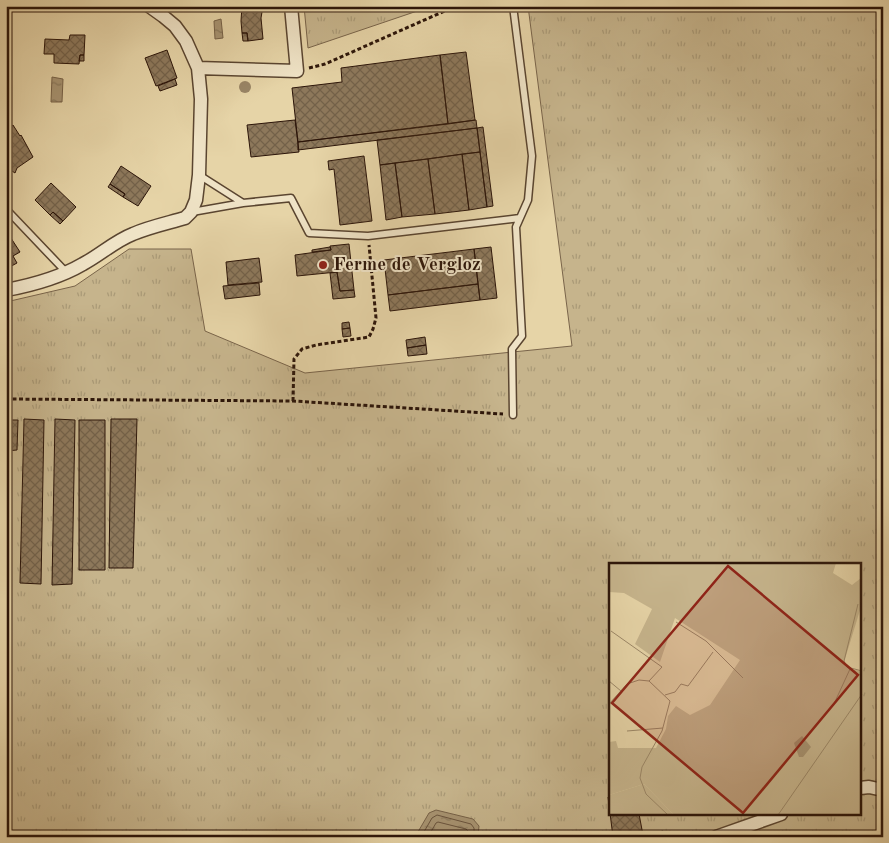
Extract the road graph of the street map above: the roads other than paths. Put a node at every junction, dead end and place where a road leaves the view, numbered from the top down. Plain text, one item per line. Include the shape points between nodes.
1 (149, 6) edge
2 (291, 6) edge
3 (513, 6) edge
4 (198, 68) junction
5 (199, 175) junction
6 (243, 203) junction
7 (6, 209) edge
8 (191, 212) junction
9 (520, 218) junction
10 (66, 272) junction
11 (6, 290) edge
12 (513, 415) road end
13 (862, 788) edge
14 (883, 790) edge
15 (775, 816) edge
16 (716, 837) edge

1 - 4 street via 175,26
2 - 4 street via 297,72
3 - 9 lane via 532,156 528,200
4 - 5 street via 201,99
5 - 6 lane
5 - 8 street
6 - 8 lane
6 - 9 lane via 291,198 309,233 368,236
7 - 10 lane
8 - 10 street via 185,218 132,234
9 - 12 lane via 516,227 522,336 512,349
10 - 11 street via 36,284
13 - 14 street
15 - 16 street

